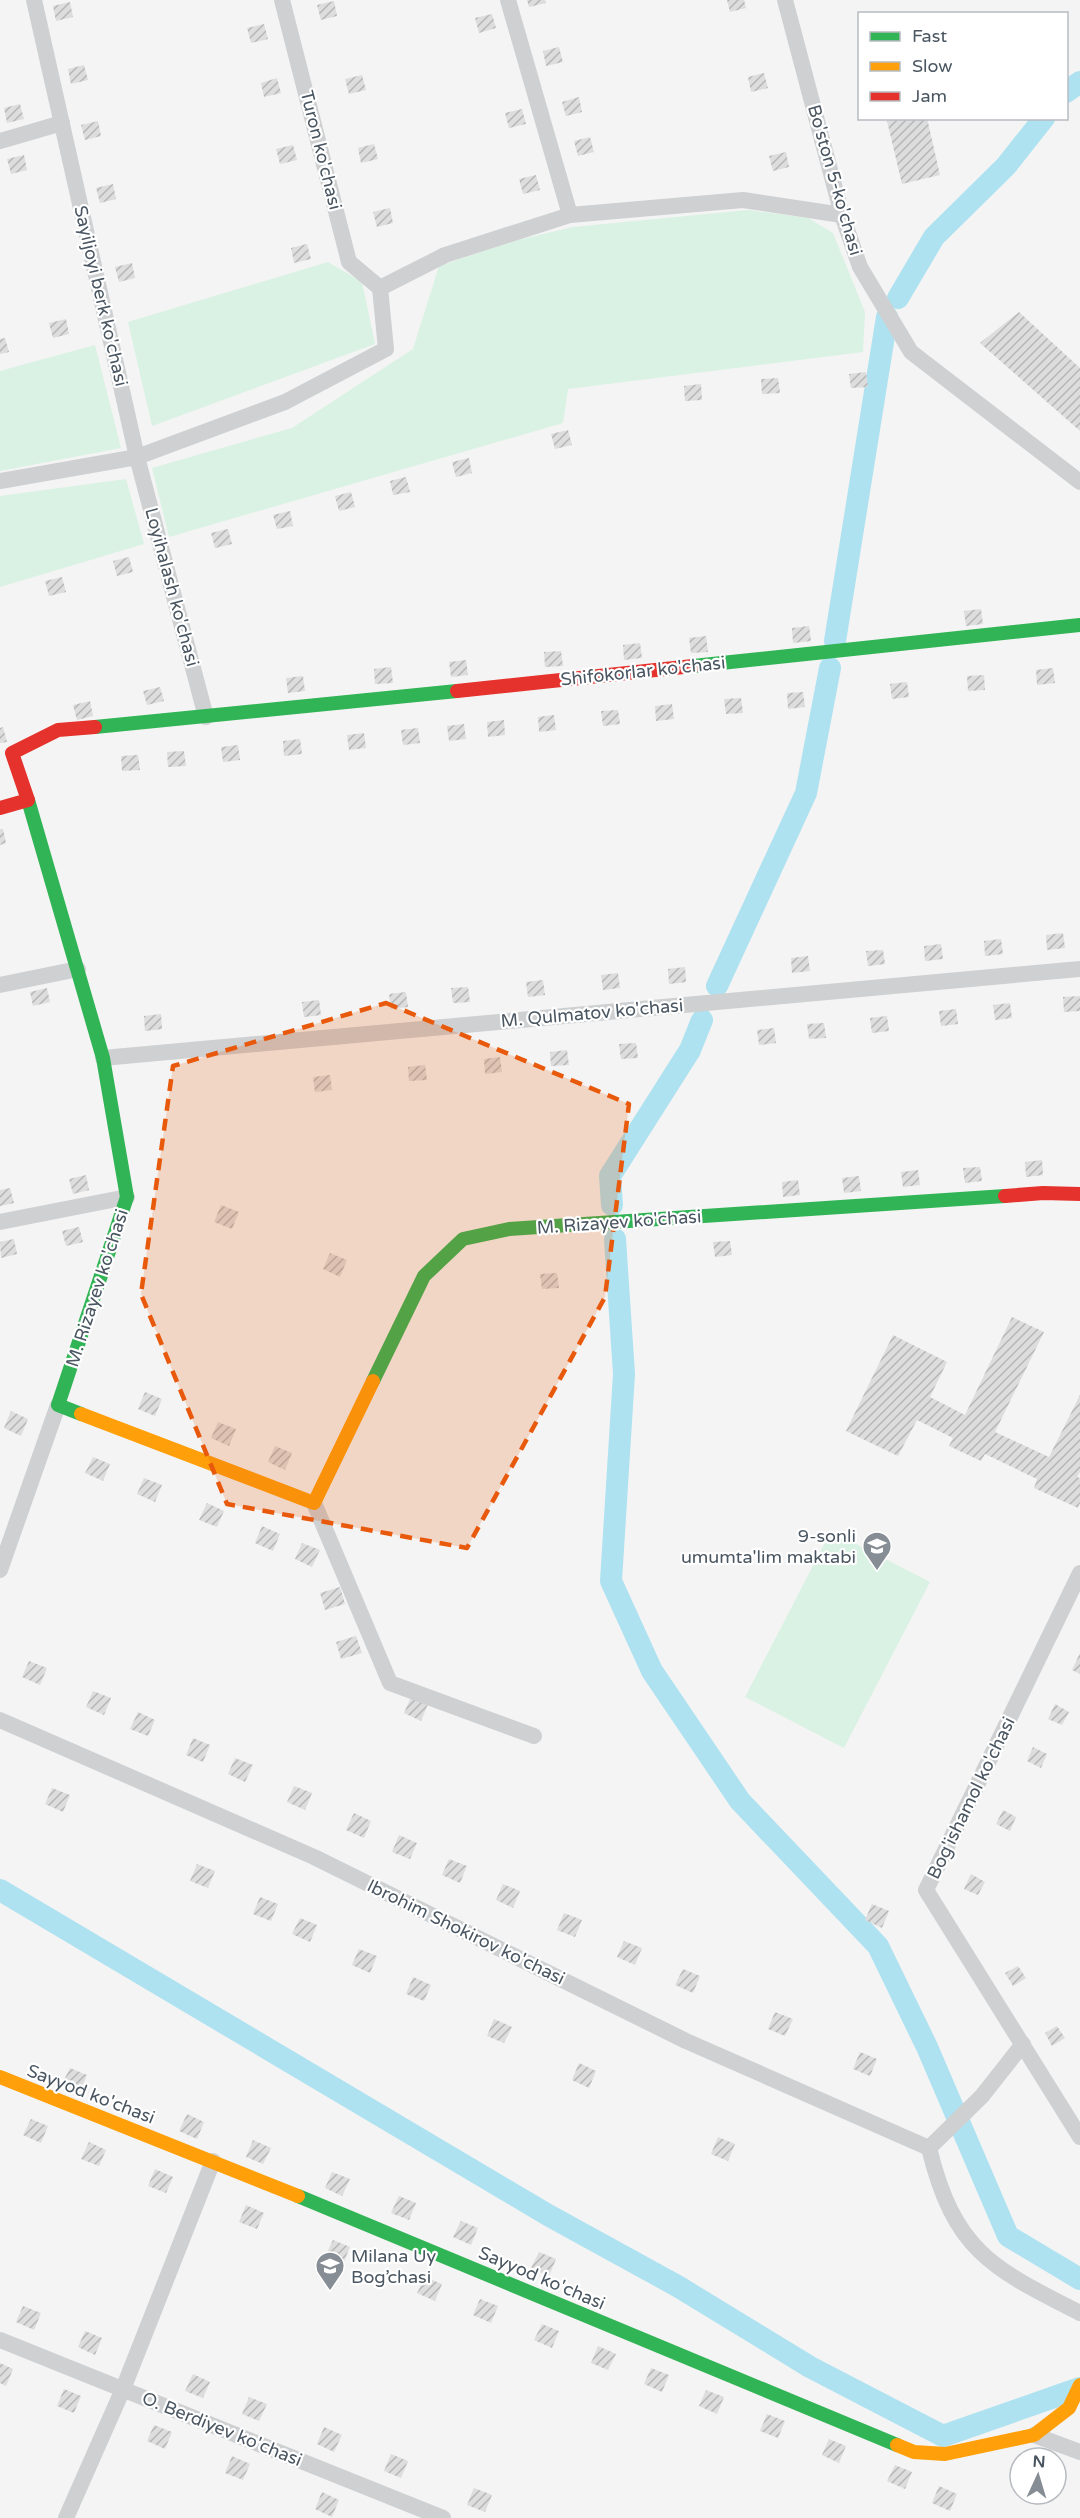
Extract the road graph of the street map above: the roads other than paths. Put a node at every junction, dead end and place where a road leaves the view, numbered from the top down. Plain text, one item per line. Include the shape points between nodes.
1 (34, 0) edge
2 (282, 0) edge
3 (508, 0) edge
4 (784, 0) edge
5 (62, 123) junction
6 (0, 141) edge
7 (570, 215) junction
8 (842, 215) junction
9 (380, 288) junction
10 (137, 457) junction
11 (0, 482) edge
12 (1080, 482) edge
13 (1080, 625) edge
14 (206, 717) junction
15 (28, 800) junction
16 (0, 808) edge
17 (78, 969) junction
18 (1080, 969) edge
19 (0, 985) edge
20 (104, 1058) junction
21 (1080, 1194) edge
22 (127, 1197) junction
23 (0, 1222) edge
24 (58, 1405) junction
25 (314, 1503) junction
26 (0, 1570) edge
27 (1079, 1579) edge
28 (0, 1720) edge
29 (534, 1736) dead end
30 (1023, 2044) junction
31 (0, 2077) edge
32 (1080, 2137) edge
33 (929, 2148) junction
34 (213, 2161) junction
35 (1080, 2313) edge
36 (0, 2340) edge
37 (1080, 2385) edge
38 (123, 2389) junction
39 (1034, 2435) junction
40 (1080, 2452) edge
41 (66, 2518) edge
42 (443, 2518) edge

1 - 5 street, Sayiljoyi berk ko'chasi
2 - 9 street, Turon ko'chasi via 349,262
3 - 7 street
4 - 8 street, Bo'ston 5-ko'chasi
5 - 6 street
5 - 10 street, Sayiljoyi berk ko'chasi
7 - 8 street via 743,200
7 - 9 street via 445,255
8 - 12 street, Bo'ston 5-ko'chasi via 860,267 911,352
9 - 10 street via 386,349 285,402
10 - 11 street
10 - 14 street, Loyihalash ko'chasi
13 - 14 street, Shifokorlar ko'chasi
14 - 15 street, Shifokorlar ko'chasi via 58,730 12,753
15 - 16 street
15 - 17 street, M. Rizayev ko'chasi
17 - 19 street
17 - 20 street, M. Rizayev ko'chasi
18 - 20 street, M. Qulmatov ko'chasi
20 - 22 street, M. Rizayev ko'chasi
21 - 25 street, M. Rizayev ko'chasi via 1043,1193 509,1229 463,1239 424,1276
22 - 23 street
22 - 24 street, M. Rizayev ko'chasi
24 - 25 street
24 - 26 street
25 - 29 street via 390,1683
27 - 30 street, Bog'ishamol ko'chasi via 926,1890
28 - 33 street, Ibrohim Shokirov ko'chasi via 314,1857 686,2041
30 - 32 street, Bog'ishamol ko'chasi
30 - 33 street via 982,2096
31 - 34 street, Sayyod ko'chasi
33 - 35 street via 938,2185 956,2224 981,2254 1019,2282
34 - 38 street
34 - 39 street, Sayyod ko'chasi via 914,2452 945,2454
36 - 38 street, O. Berdiyev ko'chasi
37 - 39 street, Sayyod ko'chasi via 1069,2408
38 - 41 street
38 - 42 street, O. Berdiyev ko'chasi
39 - 40 street

